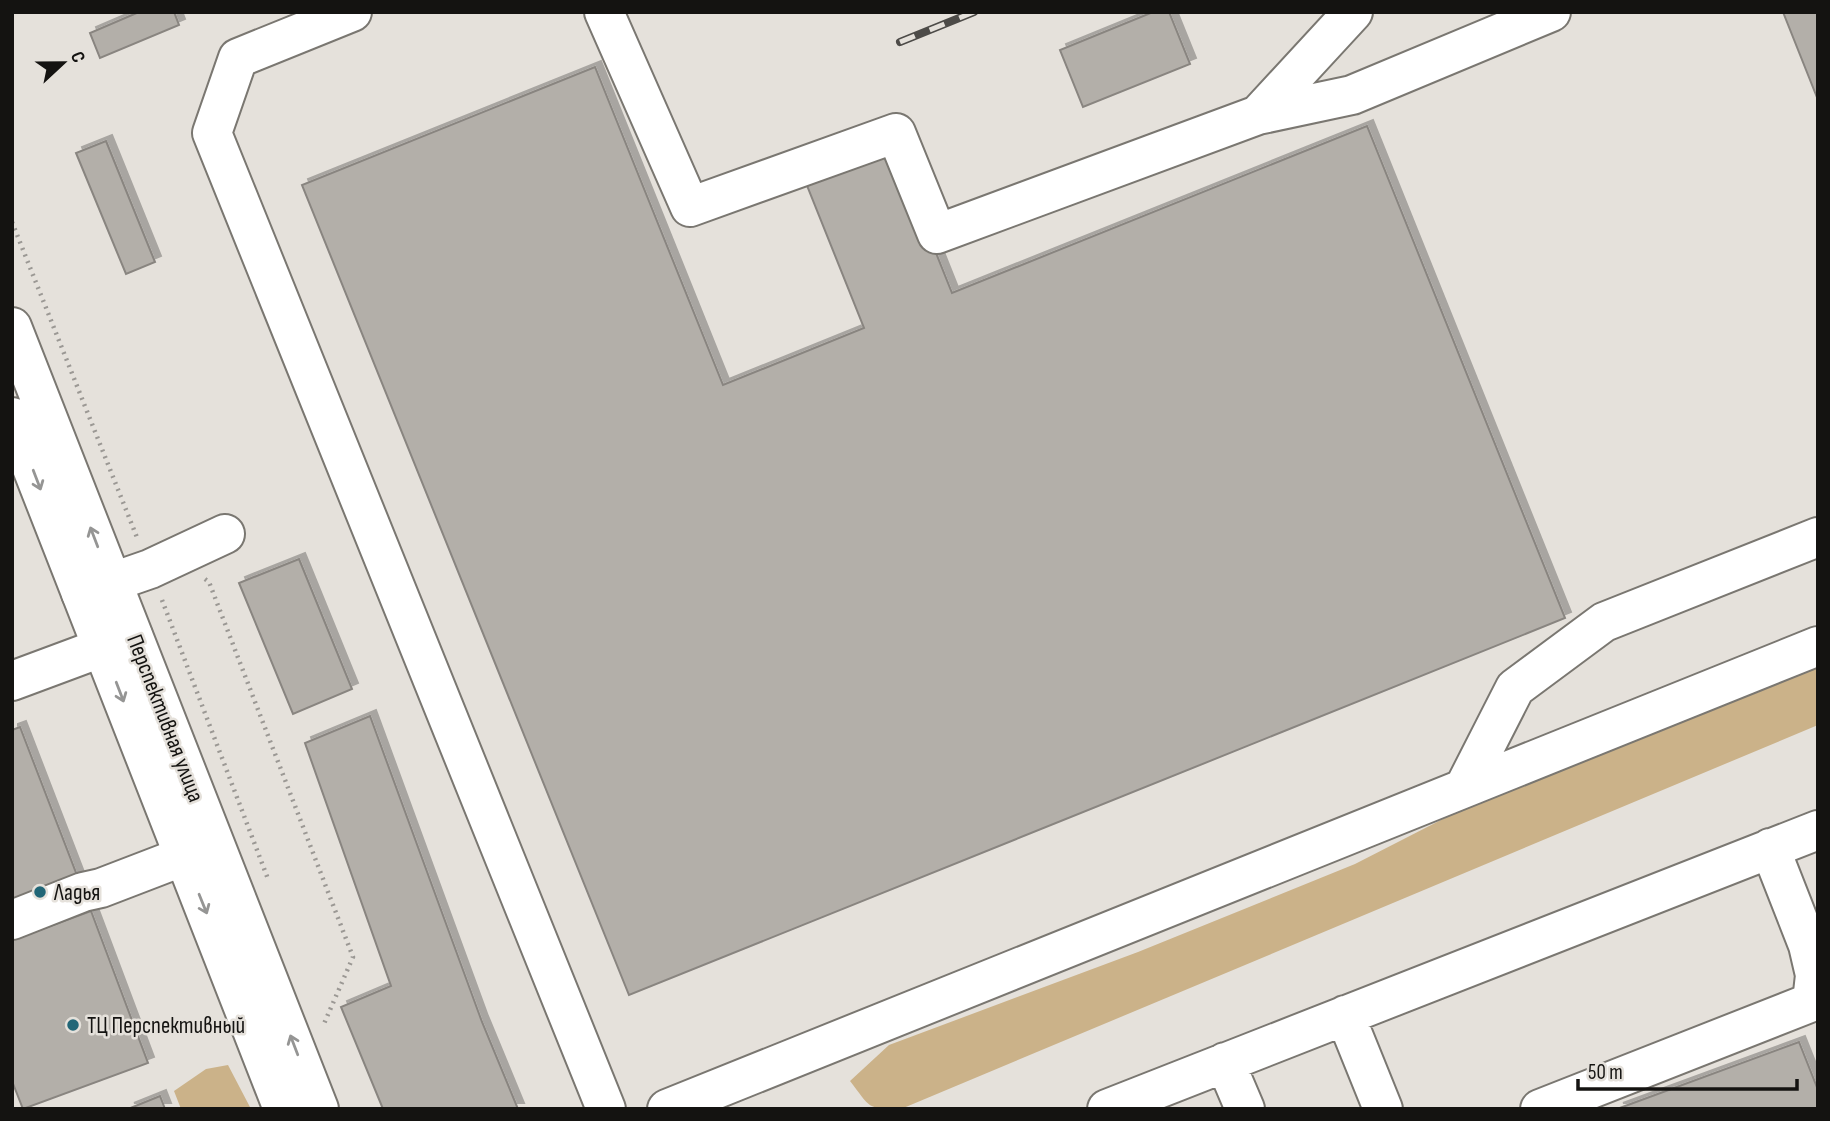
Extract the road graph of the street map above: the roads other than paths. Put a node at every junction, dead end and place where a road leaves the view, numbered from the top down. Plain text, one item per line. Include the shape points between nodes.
1 (352, 12) edge
2 (604, 12) edge
3 (1353, 12) edge
4 (1551, 12) edge
5 (1258, 115) junction
6 (12, 327) edge
7 (12, 417) edge
8 (225, 534) dead end
9 (1818, 537) edge
10 (97, 588) junction
11 (118, 642) junction
12 (1818, 646) edge
13 (12, 681) edge
14 (1464, 788) junction
15 (1818, 830) edge
16 (1770, 848) junction
17 (200, 850) junction
18 (12, 920) edge
19 (1345, 1015) junction
20 (1226, 1062) junction
21 (284, 1109) edge
22 (319, 1109) edge
23 (606, 1109) edge
24 (667, 1109) edge
25 (1107, 1109) edge
26 (1245, 1109) edge
27 (1383, 1109) edge
28 (1541, 1109) edge

1 - 23 main road via 238,58 212,132
2 - 5 main road via 690,208 896,133 937,234
3 - 5 main road
4 - 5 main road via 1352,95
10 -> 6 main road, Перспективная улица
7 -> 10 main road, Перспективная улица
8 - 10 main road
9 - 14 main road via 1604,622 1515,688
10 - 11 main road, Перспективная улица
11 - 13 main road
11 - 17 main road, Перспективная улица
12 - 14 main road
14 - 24 main road
15 - 16 main road
16 - 19 main road
16 - 28 main road via 1808,945 1815,975 1812,1002
17 - 18 main road
17 -> 21 main road, Перспективная улица
22 -> 17 main road, Перспективная улица
19 - 20 main road
19 - 27 main road
20 - 25 main road
20 - 26 main road

